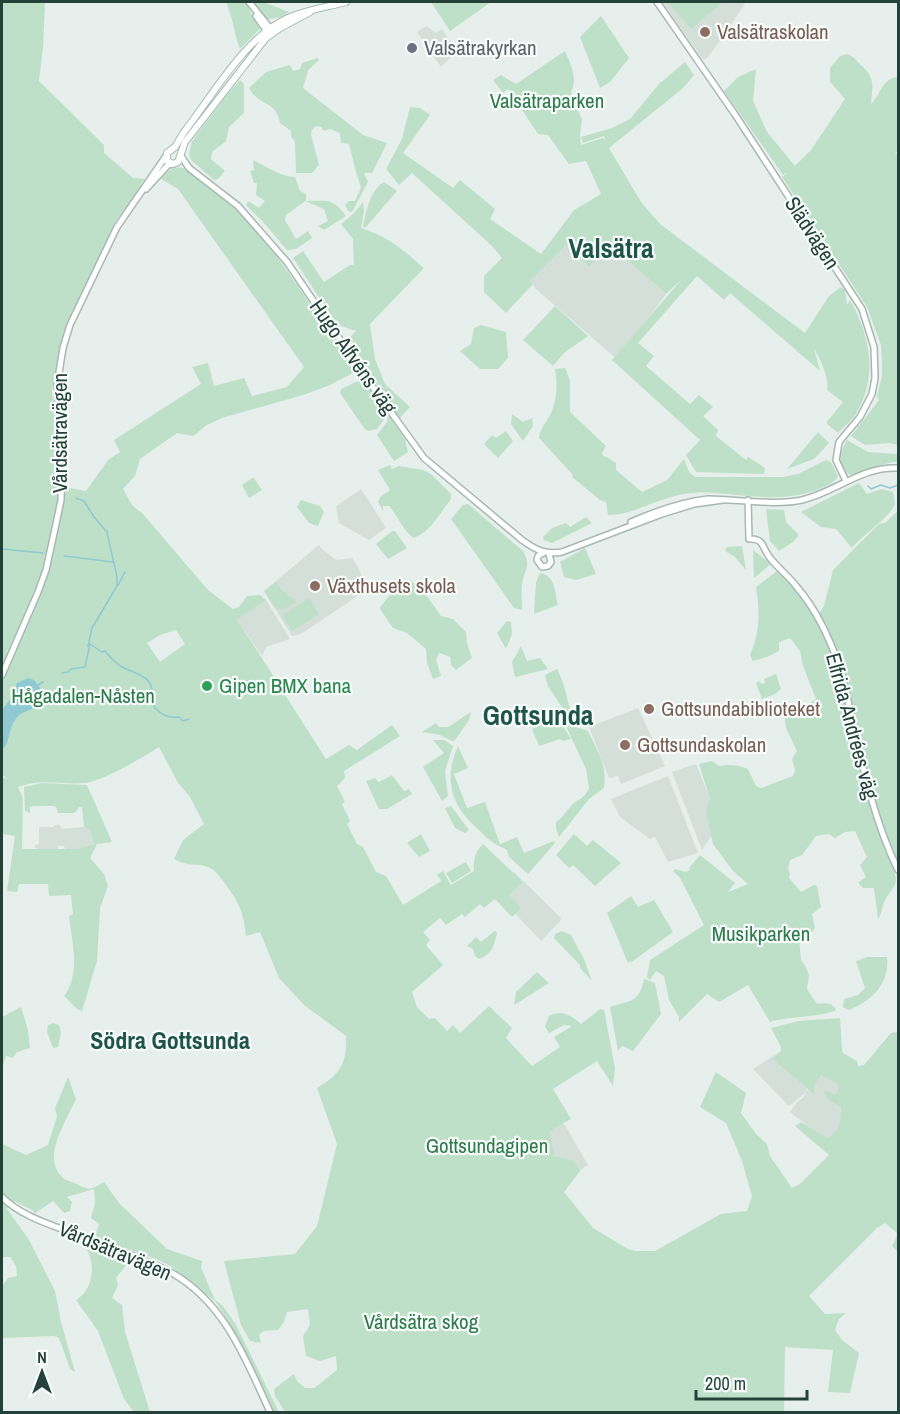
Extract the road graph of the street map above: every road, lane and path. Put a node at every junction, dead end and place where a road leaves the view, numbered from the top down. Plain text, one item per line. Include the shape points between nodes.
1 (346, 2) edge
2 (657, 2) edge
3 (250, 4) edge
4 (269, 31) junction
5 (171, 150) junction
6 (181, 155) junction
7 (166, 156) junction
8 (174, 164) junction
9 (189, 168) junction
10 (136, 199) junction
11 (898, 468) edge
12 (846, 481) junction
13 (748, 501) junction
14 (522, 540) junction
15 (548, 555) junction
16 (537, 558) junction
17 (2, 675) edge
18 (898, 870) edge
19 (2, 1197) edge
20 (270, 1413) edge

1 - 4 main road via 296,15
2 - 12 street, Slädvägen via 861,309 874,347 875,378 863,412 839,442 836,460
3 - 4 street
4 - 5 main road via 252,43
4 - 6 main road via 185,142
5 - 6 main road
5 - 7 main road
6 - 8 main road
6 - 9 street, Hugo Alfvéns väg
7 - 8 main road
7 - 10 street, Vårdsätravägen
8 - 9 street, Hugo Alfvéns väg
8 - 10 street, Vårdsätravägen via 168,165
9 - 14 street, Hugo Alfvéns väg via 238,206 287,262 430,465
10 - 17 street, Vårdsätravägen via 117,227 63,348 57,385 62,472 57,524 38,592
11 - 12 street via 867,472
12 - 13 street via 802,500
13 - 15 street via 723,500 687,506
13 - 18 street, Elfrida Andrées väg via 749,539 763,543 768,555 797,587 823,626 840,667 872,803
14 - 15 street, Hugo Alfvéns väg
14 - 16 street, Hugo Alfvéns väg
15 - 16 street
15 - 16 street via 550,564 544,567
19 - 20 street, Vårdsätravägen via 41,1220 157,1266 189,1284 225,1322

